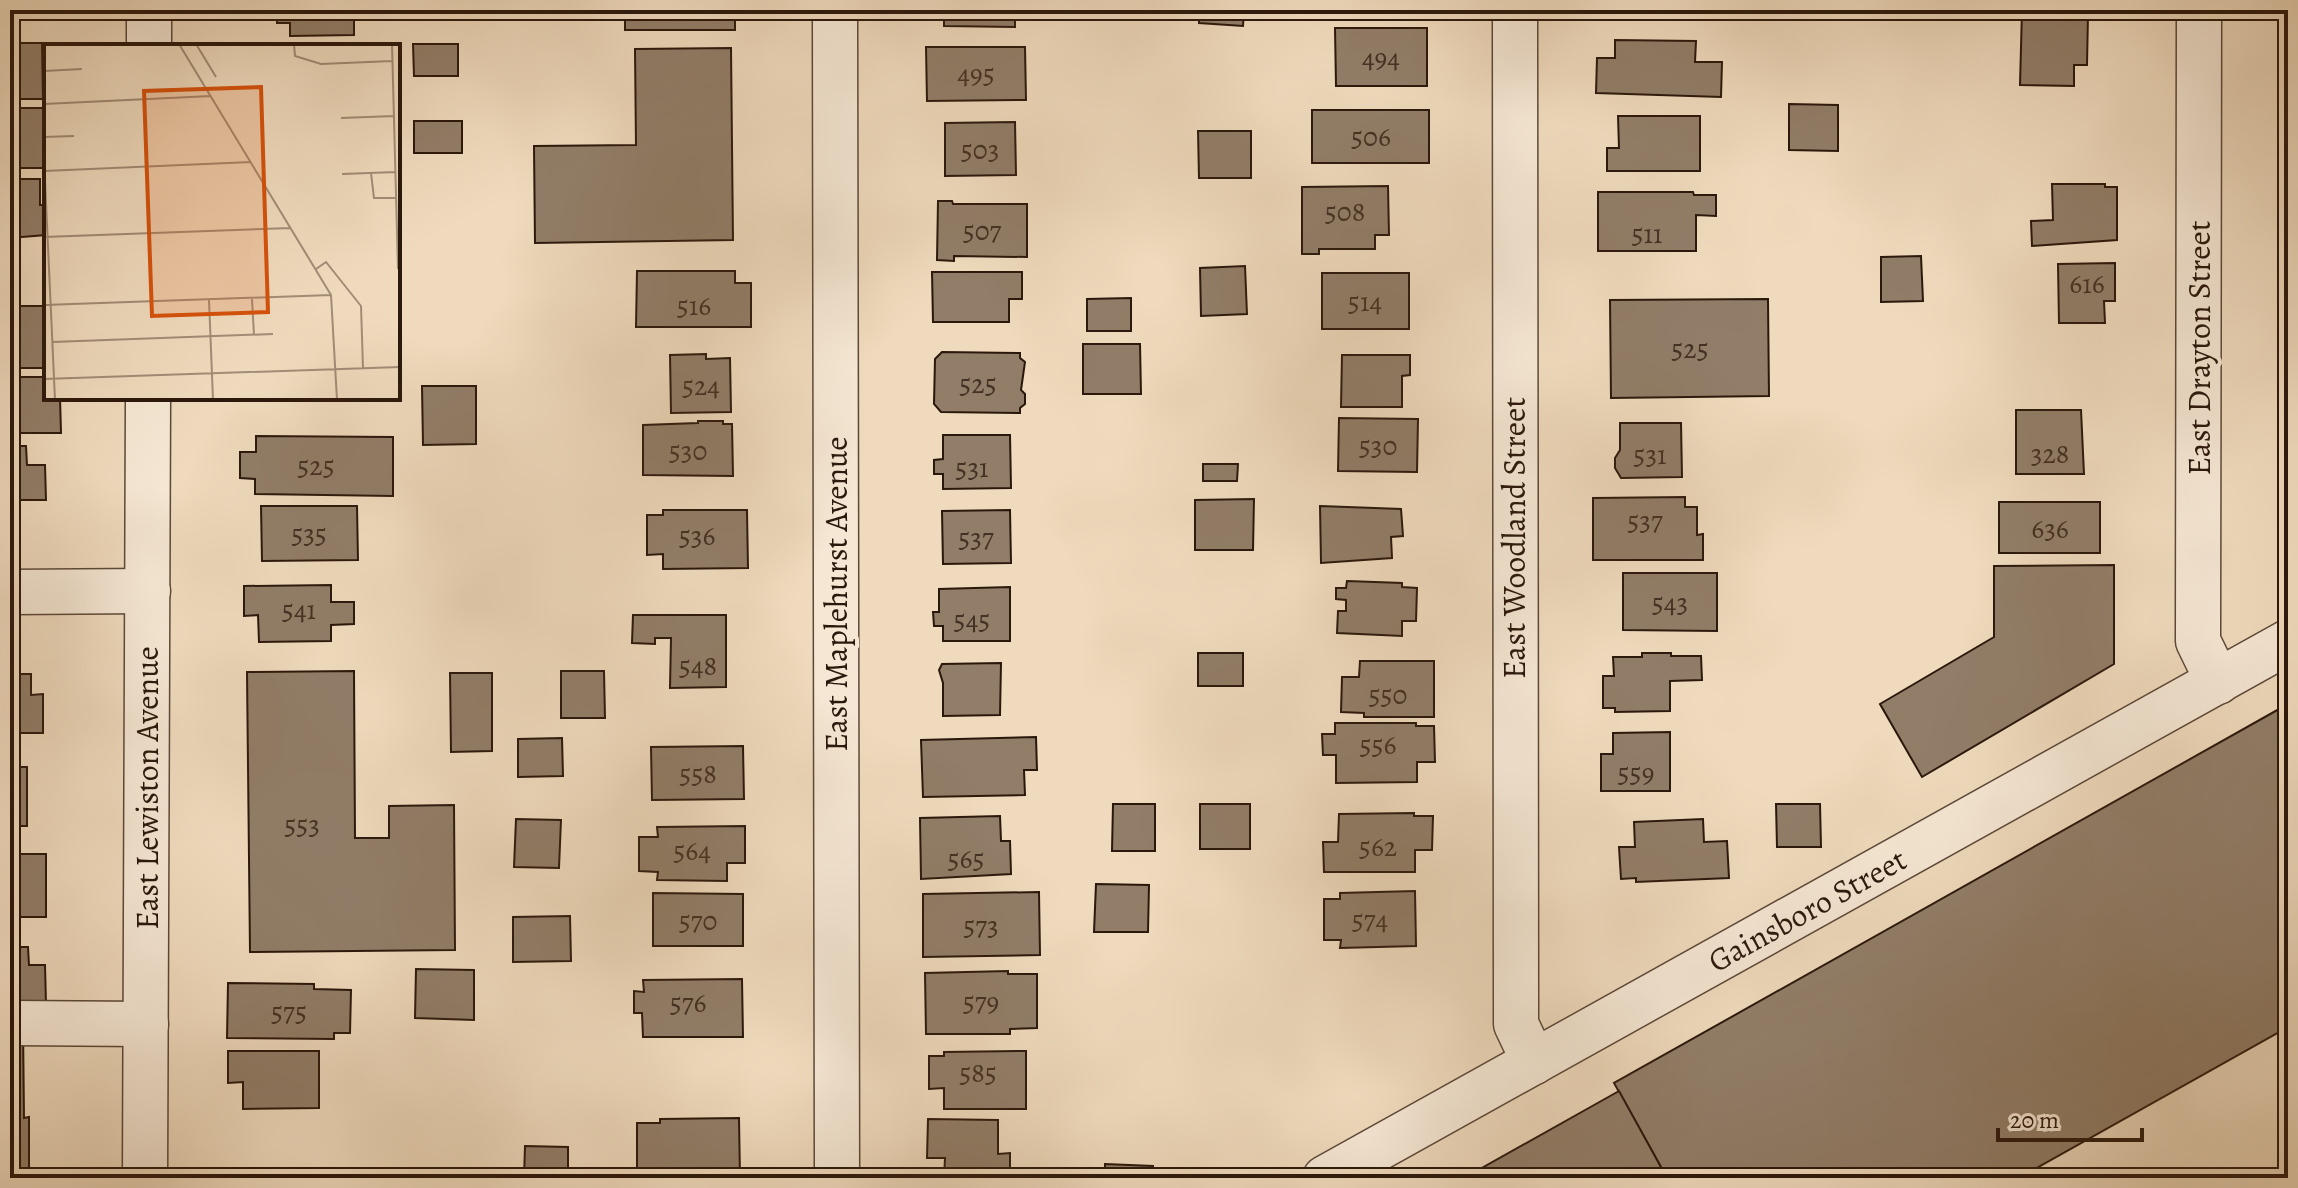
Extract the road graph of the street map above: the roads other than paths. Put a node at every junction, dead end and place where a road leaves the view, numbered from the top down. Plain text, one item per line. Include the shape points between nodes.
1 (149, 10) edge
2 (835, 10) edge
3 (1515, 10) edge
4 (2199, 10) edge
5 (149, 44) edge
6 (148, 400) edge
7 (148, 591) junction
8 (10, 592) edge
9 (2288, 642) edge
10 (2218, 682) junction
11 (10, 1023) edge
12 (146, 1024) junction
13 (1534, 1062) junction
14 (145, 1178) edge
15 (837, 1178) edge
16 (1325, 1178) edge

1 - 5 street
2 - 15 street, East Maplehurst Avenue
3 - 13 street, East Woodland Street via 1516,1024
4 - 10 street, East Drayton Street via 2198,641
6 - 7 street, East Lewiston Avenue
7 - 8 street
7 - 12 street, East Lewiston Avenue
9 - 10 street, Gainsboro Street
10 - 13 street, Gainsboro Street
11 - 12 street
12 - 14 street, East Lewiston Avenue
13 - 16 street, Gainsboro Street

